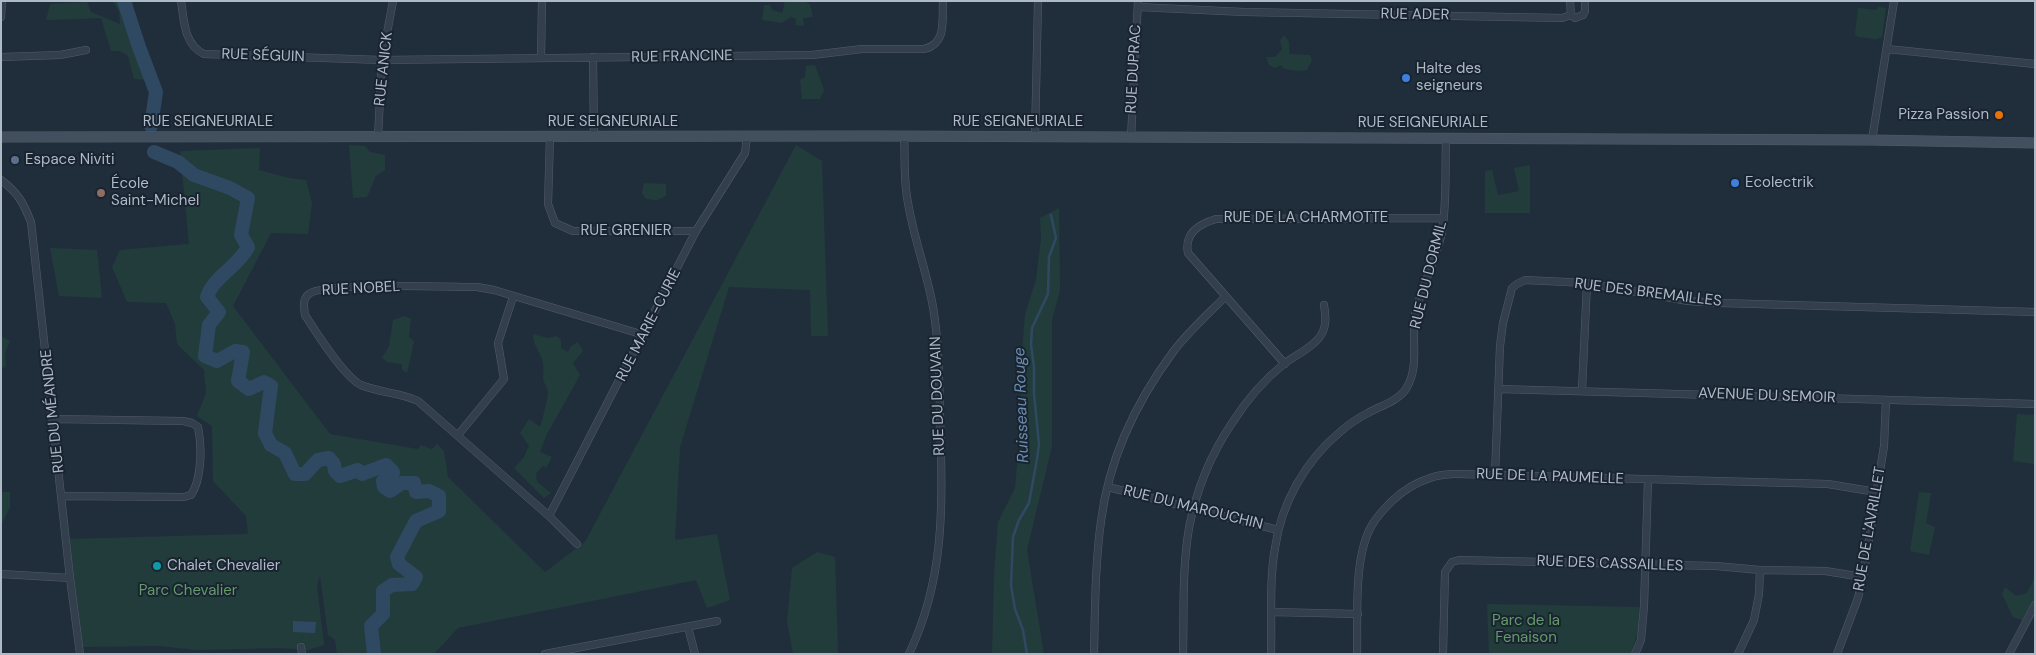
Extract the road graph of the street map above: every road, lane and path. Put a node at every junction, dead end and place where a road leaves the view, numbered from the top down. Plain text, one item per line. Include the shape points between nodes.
1 (2, 1) edge
2 (181, 1) edge
3 (393, 1) edge
4 (542, 1) edge
5 (942, 1) edge
6 (1038, 1) edge
7 (1570, 1) edge
8 (1585, 1) edge
9 (1894, 1) edge
10 (1138, 4) edge
11 (1571, 15) junction
12 (1, 17) edge
13 (1887, 49) junction
14 (86, 50) dead end
15 (1, 57) edge
16 (541, 58) junction
17 (592, 58) junction
18 (382, 60) junction
19 (2035, 64) edge
20 (747, 136) junction
21 (904, 136) junction
22 (1, 137) edge
23 (378, 137) junction
24 (550, 137) junction
25 (594, 137) junction
26 (1035, 138) junction
27 (1131, 138) junction
28 (1446, 138) junction
29 (1872, 140) junction
30 (2035, 143) edge
31 (1, 180) edge
32 (1443, 218) junction
33 (696, 231) junction
34 (1587, 283) junction
35 (512, 297) junction
36 (1225, 297) junction
37 (1324, 306) dead end
38 (2035, 312) edge
39 (644, 335) junction
40 (1285, 364) junction
41 (1498, 389) junction
42 (1582, 390) junction
43 (1886, 400) junction
44 (2035, 404) edge
45 (54, 419) junction
46 (458, 435) junction
47 (1495, 475) junction
48 (1648, 480) junction
49 (1108, 487) junction
50 (1876, 492) junction
51 (62, 496) junction
52 (1194, 509) junction
53 (550, 516) junction
54 (1278, 530) junction
55 (577, 544) dead end
56 (1645, 565) junction
57 (1760, 570) junction
58 (1, 574) edge
59 (1862, 576) junction
60 (70, 578) junction
61 (2035, 605) edge
62 (1272, 612) junction
63 (1358, 614) junction
64 (717, 621) dead end
65 (688, 626) junction
66 (80, 654) edge
67 (545, 654) edge
68 (695, 654) edge
69 (908, 654) edge
70 (1094, 654) edge
71 (1183, 654) edge
72 (1270, 654) edge
73 (1357, 654) edge
74 (1443, 654) edge
75 (1635, 654) edge
76 (1738, 654) edge
77 (1837, 654) edge
78 (2010, 654) edge

1 - 12 street
2 - 18 street, RUE SÉGUIN via 185,32 197,51 204,54
3 - 18 street, RUE ANICK
4 - 16 street
5 - 17 street, RUE FRANCINE via 942,27 938,43 931,48 862,49 812,55
6 - 26 street
7 - 11 street
8 - 11 street via 1583,15 1575,18
9 - 13 street
10 - 11 street, RUE ADER via 1244,12 1552,18
10 - 27 street, RUE DUPRAC
13 - 19 street
13 - 29 street
14 - 15 street via 60,55
16 - 17 street, RUE FRANCINE
16 - 18 street, RUE FRANCINE
17 - 25 street
18 - 23 street, RUE ANICK
20 - 21 street, RUE SEIGNEURIALE
20 - 25 street, RUE SEIGNEURIALE
20 - 33 street, RUE MARIE-CURIE via 745,153
21 - 26 street, RUE SEIGNEURIALE
21 - 69 street, RUE DU DOUVAIN via 906,189 933,307 942,477 942,528 935,576 927,610
22 - 23 street, RUE SEIGNEURIALE
23 - 24 street, RUE SEIGNEURIALE
24 - 25 street, RUE SEIGNEURIALE
24 - 33 street, RUE GRENIER via 548,204 555,223 573,231
26 - 27 street, RUE SEIGNEURIALE
27 - 28 street, RUE SEIGNEURIALE
28 - 29 street, RUE SEIGNEURIALE
28 - 32 street, RUE DU DORMIL
29 - 30 street, RUE SEIGNEURIALE
31 - 45 street, RUE DU MÉANDRE via 24,202 31,222
32 - 36 street, RUE DE LA CHARMOTTE via 1216,219 1204,223 1189,236 1186,245 1188,252
32 - 54 street, RUE DU DORMIL via 1431,271 1416,315 1411,380 1394,400 1366,413 1323,448 1297,483
33 - 39 street, RUE MARIE-CURIE
34 - 38 street, RUE DES BREMAILLES via 1688,301
34 - 41 street, RUE DES BREMAILLES via 1525,280 1512,288 1503,323
34 - 42 street
35 - 39 street, RUE NOBEL
35 - 46 street via 498,343 504,379
35 - 46 street, RUE NOBEL via 477,287 368,286 319,289 305,298 305,315 348,375 359,384 375,390 406,395 418,401
36 - 40 street, RUE DE LA CHARMOTTE
36 - 49 street via 1174,351 1149,386 1122,440
37 - 40 street via 1326,321 1319,338
39 - 53 street, RUE MARIE-CURIE
40 - 52 street via 1260,387 1218,444
41 - 42 street, AVENUE DU SEMOIR
41 - 47 street, RUE DES BREMAILLES
42 - 43 street, AVENUE DU SEMOIR
43 - 44 street, AVENUE DU SEMOIR
43 - 50 street, RUE DE L'AVRILLET via 1884,446
45 - 51 street, RUE DU MÉANDRE
45 - 51 street via 183,421 198,427 200,436 198,483 192,495
46 - 53 street, RUE NOBEL
47 - 48 street, RUE DE LA PAUMELLE
47 - 63 street, RUE DE LA PAUMELLE via 1451,474 1431,478 1410,487 1381,513 1371,526 1360,560
48 - 50 street, RUE DE LA PAUMELLE via 1828,484
48 - 56 street
49 - 52 street, RUE DU MAROUCHIN
49 - 70 street via 1097,557
50 - 59 street, RUE DE L'AVRILLET
51 - 60 street, RUE DU MÉANDRE
52 - 54 street, RUE DU MAROUCHIN
52 - 71 street via 1186,560
53 - 55 street, RUE NOBEL
54 - 62 street, RUE DU DORMIL via 1274,550
56 - 57 street, RUE DES CASSAILLES
56 - 74 street, RUE DES CASSAILLES via 1452,562 1445,572
56 - 75 street via 1641,640
57 - 59 street, RUE DES CASSAILLES via 1825,571
57 - 76 street via 1754,620
58 - 60 street
59 - 77 street, RUE DE L'AVRILLET via 1858,598
60 - 66 street, RUE DU MÉANDRE
61 - 78 street
62 - 63 street
62 - 72 street, RUE DU DORMIL
63 - 73 street, RUE DE LA PAUMELLE
64 - 65 street
65 - 67 street
65 - 68 street

